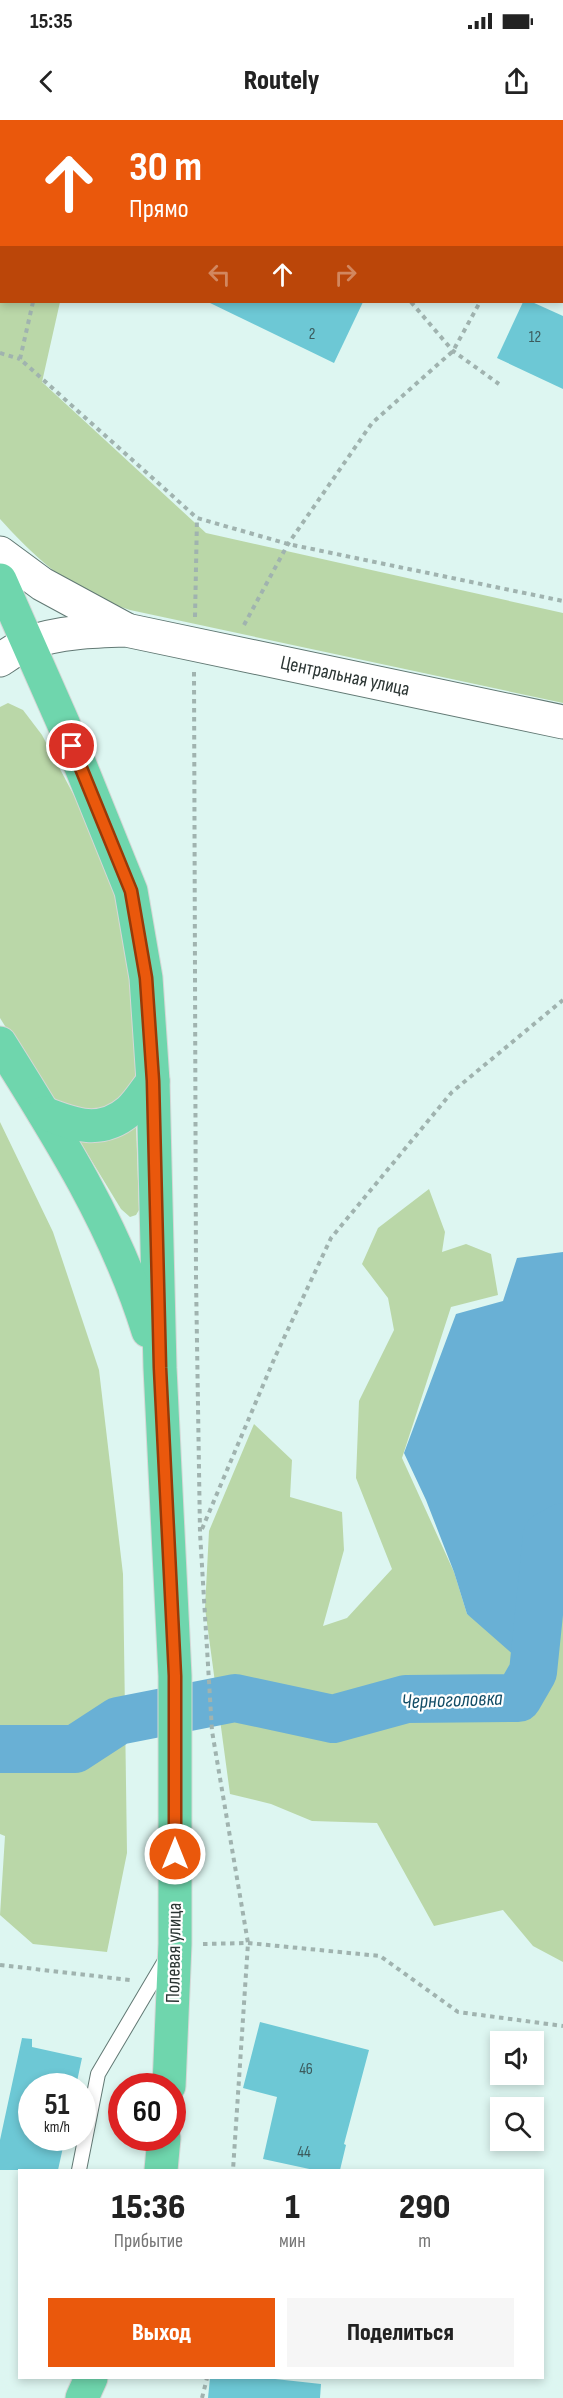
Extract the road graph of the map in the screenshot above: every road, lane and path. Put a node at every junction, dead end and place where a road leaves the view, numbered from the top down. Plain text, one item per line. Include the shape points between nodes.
1 (33, 303) edge
2 (412, 303) edge
3 (479, 303) edge
4 (453, 351) junction
5 (0, 353) edge
6 (20, 359) junction
7 (499, 384) dead end
8 (288, 544) junction
9 (0, 553) edge
10 (0, 580) edge
11 (563, 601) edge
12 (126, 630) junction
13 (13, 652) edge
14 (229, 652) junction
15 (563, 722) edge
16 (194, 739) dead end
17 (563, 1000) edge
18 (0, 1043) edge
19 (153, 1081) junction
20 (44, 1113) junction
21 (160, 1368) junction
22 (200, 1533) junction
23 (248, 1943) junction
24 (175, 1944) junction
25 (0, 1965) edge
26 (152, 1983) junction
27 (563, 2026) edge
28 (170, 2073) edge
29 (162, 2151) edge
30 (79, 2169) edge
31 (160, 2169) edge
32 (233, 2169) edge
33 (207, 2379) edge
34 (202, 2398) edge

1 - 6 path
2 - 4 path
3 - 4 path
4 - 7 path
4 - 8 path via 372,423
5 - 6 path
6 - 8 path via 197,518
8 - 11 path
8 - 14 path
9 - 12 street via 42,584
10 - 13 main road
12 - 13 street via 72,633
12 - 14 street, Центральная улица
13 - 19 main road via 64,725 131,891 146,978
14 - 15 street, Центральная улица
16 - 22 path
17 - 22 path via 452,1092 331,1238
18 - 20 main road
19 - 20 main road via 130,1110 107,1124 74,1125
19 - 21 main road
20 - 21 main road via 103,1218 136,1292
21 - 24 main road, Полевая улица via 175,1676
22 - 23 path via 212,1731
23 - 24 path
23 - 27 path via 380,1956 458,2012
23 - 32 path
24 - 26 lane
24 - 28 main road, Полевая улица
25 - 26 path
26 - 30 lane via 98,2074
29 - 31 main road
33 - 34 path

